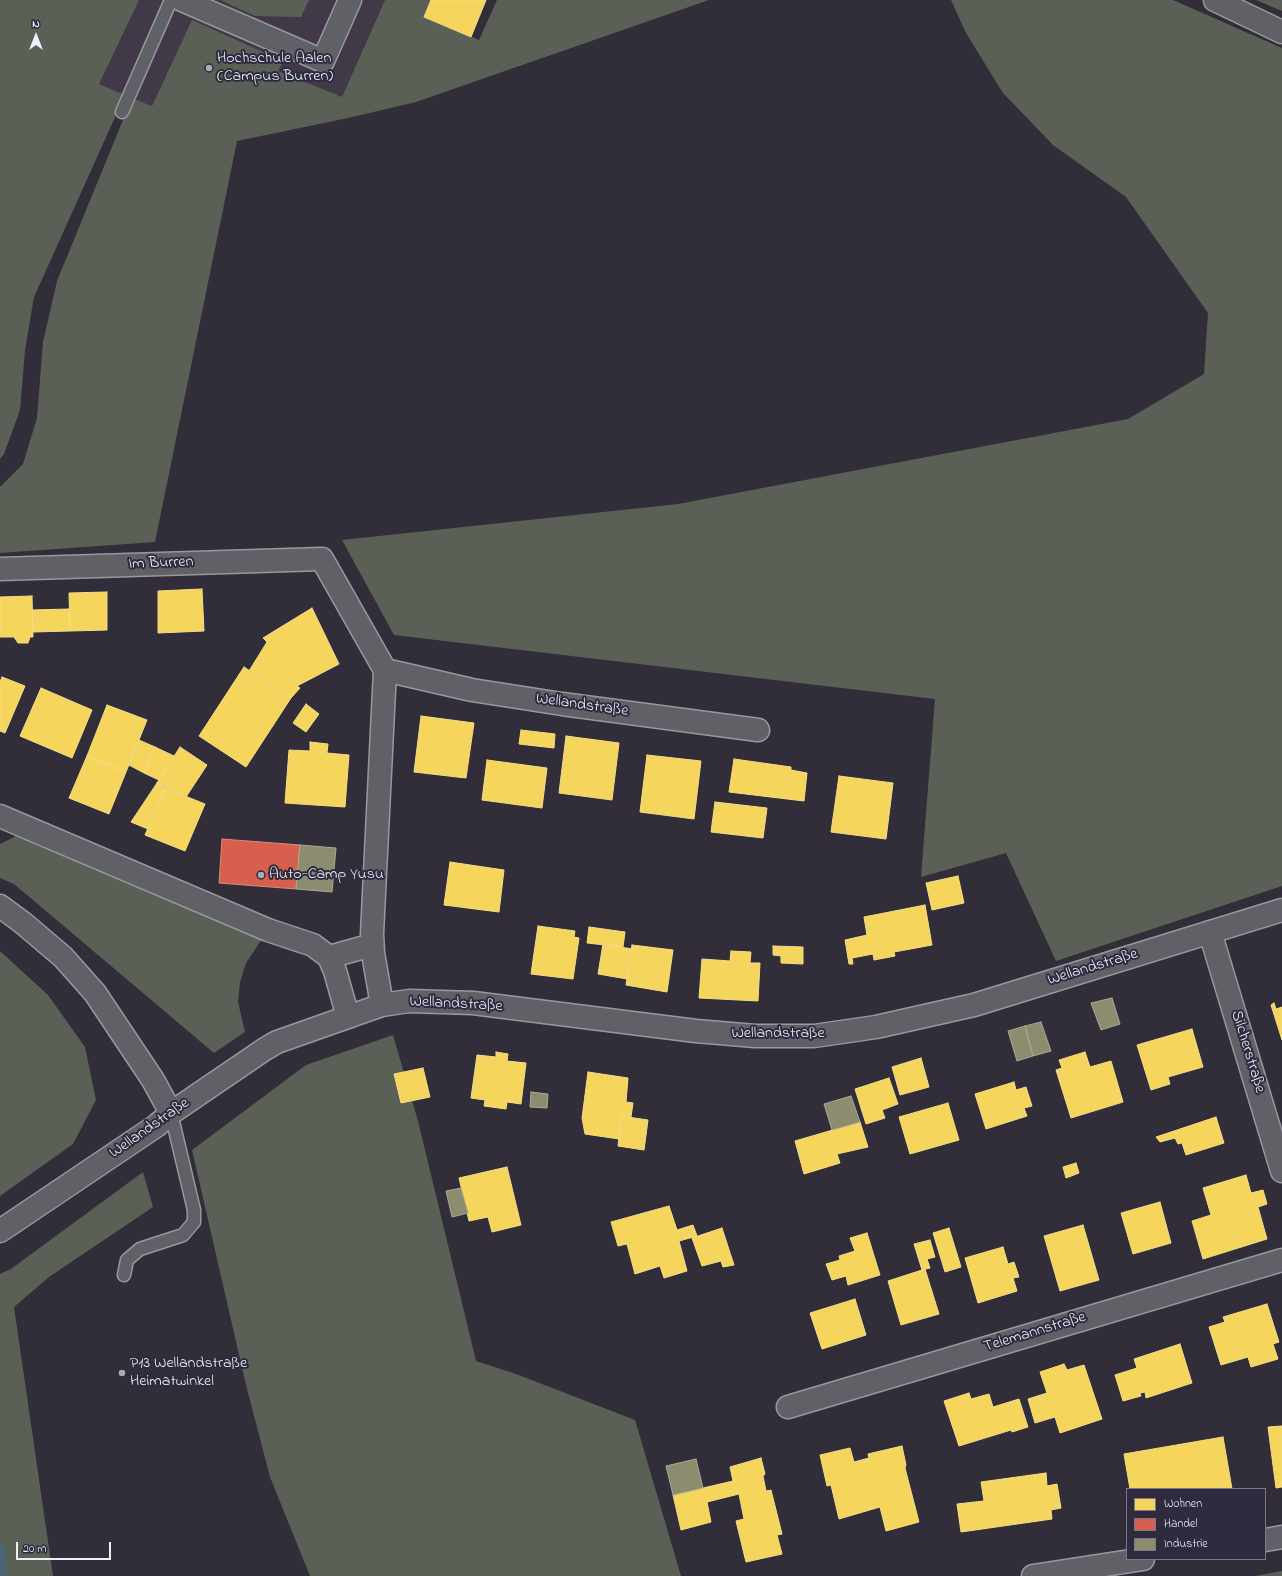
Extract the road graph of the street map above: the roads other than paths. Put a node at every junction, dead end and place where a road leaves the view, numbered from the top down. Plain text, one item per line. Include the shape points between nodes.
1 (171, 0) edge
2 (182, 0) edge
3 (350, 0) edge
4 (1215, 0) edge
5 (1282, 32) edge
6 (122, 112) dead end
7 (0, 569) edge
8 (384, 670) junction
9 (758, 730) dead end
10 (0, 816) edge
11 (0, 906) edge
12 (1282, 910) edge
13 (1210, 932) junction
14 (372, 945) junction
15 (329, 957) junction
16 (382, 1005) junction
17 (348, 1017) junction
18 (171, 1113) junction
19 (1282, 1171) edge
20 (0, 1231) edge
21 (1282, 1260) edge
22 (124, 1275) dead end
23 (788, 1407) dead end
24 (1282, 1537) edge
25 (1266, 1540) edge
26 (1137, 1560) edge
27 (1033, 1576) edge

1 - 6 lane
2 - 3 street via 323,61
4 - 5 street
7 - 8 street, Im Burren via 322,559
8 - 9 street, Wellandstraße via 472,690
8 - 14 street
10 - 15 street via 268,930 312,945
11 - 18 street via 63,958 95,993 153,1080
12 - 13 street, Wellandstraße
13 - 16 street, Wellandstraße via 974,1005 876,1027 814,1036 755,1036 696,1031 473,1003 408,1001
13 - 19 street, Silcherstraße
14 - 15 street
14 - 16 street
15 - 17 street via 336,971
16 - 17 street, Wellandstraße
17 - 18 street, Wellandstraße via 277,1042
18 - 20 street, Wellandstraße via 156,1126
18 - 22 lane via 194,1210 194,1222 183,1235 140,1249 127,1260
21 - 23 street, Telemannstraße
24 - 25 street
26 - 27 street

